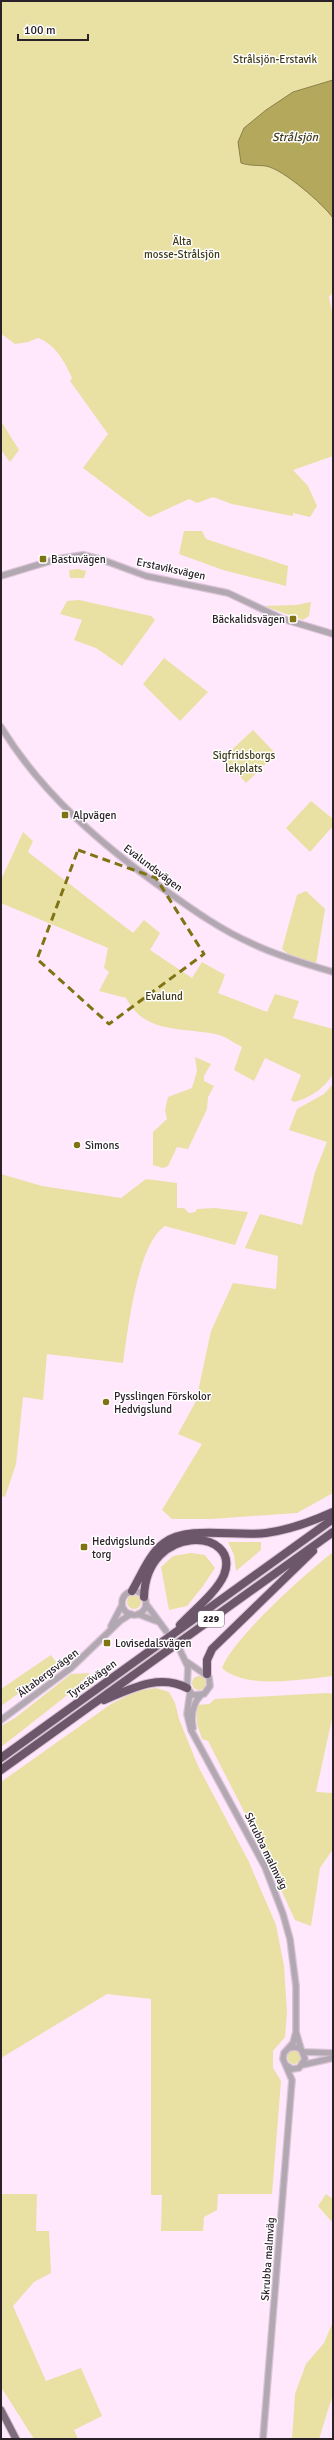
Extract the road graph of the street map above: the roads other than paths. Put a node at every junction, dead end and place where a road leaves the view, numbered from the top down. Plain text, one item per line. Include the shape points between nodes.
1 (1, 576) edge
2 (333, 634) edge
3 (1, 727) edge
4 (333, 972) edge
5 (333, 1512) edge
6 (333, 1519) edge
7 (332, 1532) edge
8 (132, 1591) junction
9 (145, 1601) junction
10 (122, 1606) junction
11 (131, 1614) junction
12 (138, 1614) junction
13 (157, 1622) junction
14 (166, 1631) dead end
15 (103, 1638) junction
16 (161, 1642) junction
17 (179, 1648) dead end
18 (186, 1662) junction
19 (203, 1672) junction
20 (188, 1677) junction
21 (188, 1690) junction
22 (202, 1695) junction
23 (90, 1706) junction
24 (1, 1720) edge
25 (195, 1736) junction
26 (1, 1758) edge
27 (1, 1770) edge
28 (296, 2032) junction
29 (289, 2048) junction
30 (303, 2051) junction
31 (333, 2053) edge
32 (333, 2058) edge
33 (286, 2066) junction
34 (301, 2066) junction
35 (292, 2080) junction
36 (1, 2410) edge
37 (16, 2439) edge
38 (263, 2439) edge

1 - 2 street, Erstaviksvägen via 57,559 83,555 146,576 228,593 283,619
3 - 4 street, Evalundsvägen via 11,744 68,812 96,838 153,882 218,926 253,944
5 - 8 highway via 298,1526 266,1533 176,1536 154,1552
6 - 16 highway, Tyresövägen / 229
7 - 19 highway via 212,1649
7 - 23 highway, Tyresövägen / 229
8 - 9 street via 140,1593
8 - 10 street via 123,1597
9 - 12 street via 143,1610
9 - 13 street
9 - 16 highway via 146,1580 160,1555 172,1545 199,1539 216,1546 223,1554 225,1570 220,1581
10 - 11 street
10 - 15 street, Ältabergsvägen
11 - 12 street
11 - 15 street, Ältabergsvägen
12 - 13 street
13 - 14 street
15 - 24 street, Ältabergsvägen via 71,1668
16 - 26 highway, Tyresövägen / 229
17 - 18 street
18 - 19 street
18 - 20 street
19 - 20 street via 191,1673
19 - 22 street via 211,1681
20 - 21 street
21 - 22 street
21 - 23 highway via 172,1683 154,1682
21 - 25 street, Skrubba malmväg via 188,1723
22 - 25 street, Skrubba malmväg via 196,1702 192,1714
23 - 27 highway, Tyresövägen / 229
25 - 28 street, Skrubba malmväg via 265,1867 283,1914 294,1961
28 - 29 street, Skrubba malmväg
28 - 30 street, Skrubba malmväg
29 - 30 street via 295,2047
29 - 33 street via 284,2053
30 - 31 street
30 - 34 street via 305,2059
32 - 34 street
33 - 34 street
33 - 35 street, Skrubba malmväg
34 - 35 street, Skrubba malmväg
35 - 38 street, Skrubba malmväg
36 - 37 main road

